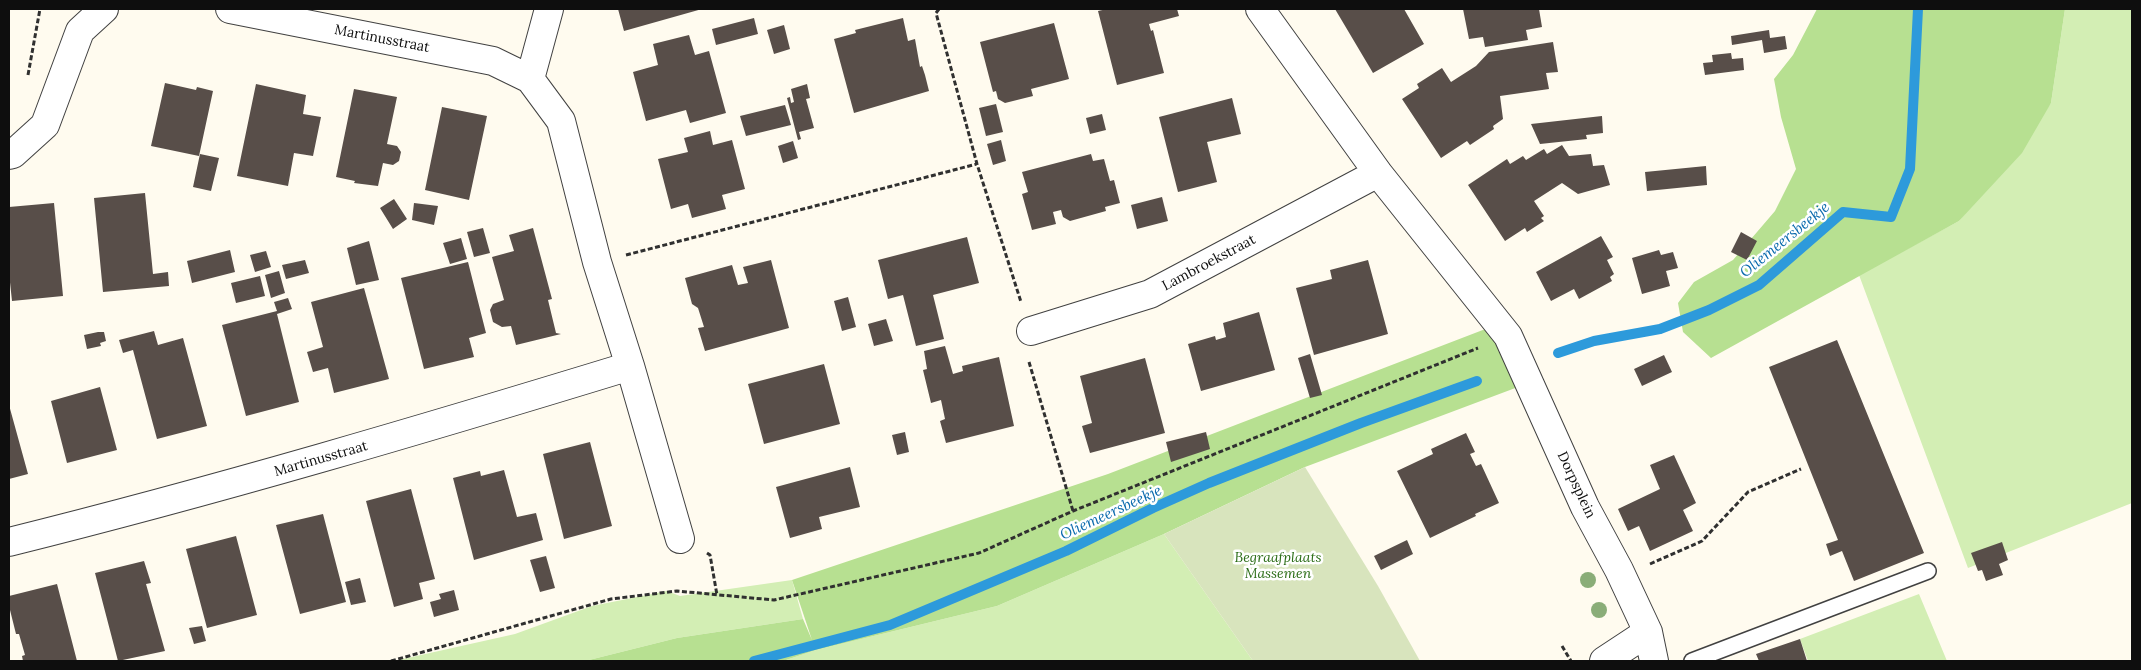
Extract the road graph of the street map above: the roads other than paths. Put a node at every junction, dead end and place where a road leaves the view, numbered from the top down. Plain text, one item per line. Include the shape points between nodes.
1 (104, 9) edge
2 (230, 9) edge
3 (549, 9) edge
4 (1260, 9) edge
5 (530, 79) junction
6 (9, 155) edge
7 (1378, 172) junction
8 (1031, 331) road end
9 (630, 366) junction
10 (680, 539) road end
11 (9, 542) edge
12 (1928, 571) dead end
13 (1648, 632) junction
14 (1604, 661) edge
15 (1654, 661) edge
16 (1692, 661) edge

1 - 6 street via 80,31 45,124 14,154
2 - 5 street, Martinusstraat via 492,61
3 - 5 street
4 - 7 street
5 - 9 street, Martinusstraat via 561,121 596,262
7 - 8 street, Lambroekstraat via 1150,294
7 - 13 street, Dorpsplein via 1508,336 1585,507
9 - 10 street, Martinusstraat
9 - 11 street, Martinusstraat via 368,446 202,493
12 - 16 lane
13 - 14 street
13 - 15 street, Dorpsplein

